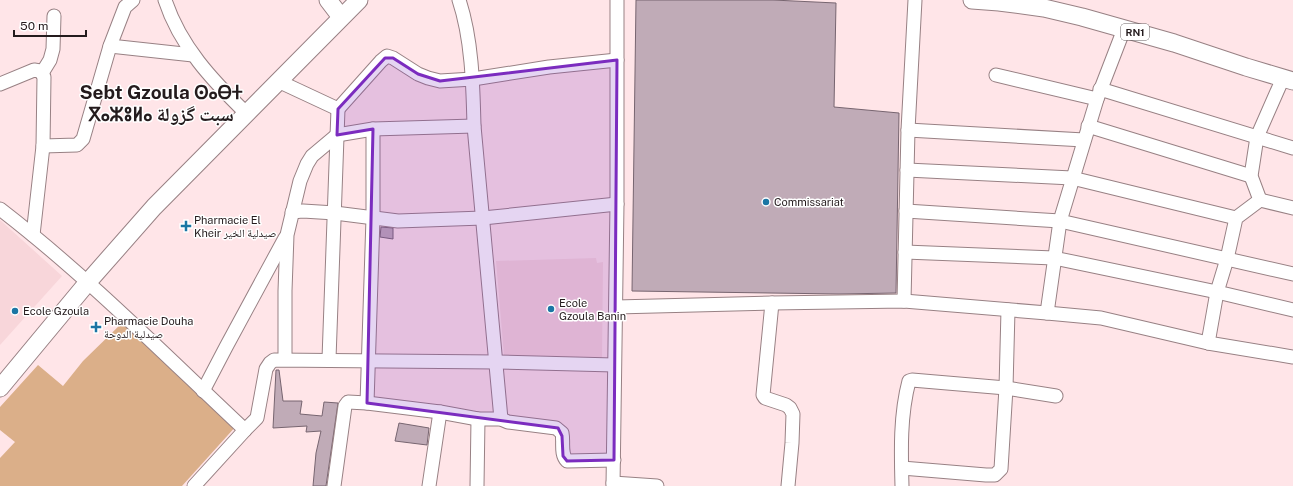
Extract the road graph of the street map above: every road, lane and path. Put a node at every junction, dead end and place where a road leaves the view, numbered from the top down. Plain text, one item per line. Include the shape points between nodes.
1 (133, 0) edge
2 (165, 0) edge
3 (328, 0) edge
4 (359, 0) edge
5 (459, 0) edge
6 (617, 0) edge
7 (916, 0) edge
8 (972, 0) edge
9 (54, 16) dead end
10 (341, 17) junction
11 (1124, 29) junction
12 (110, 46) junction
13 (193, 54) junction
14 (617, 60) junction
15 (42, 73) junction
16 (996, 75) dead end
17 (1288, 79) edge
18 (473, 80) junction
19 (278, 81) junction
20 (0, 84) edge
21 (1098, 94) junction
22 (338, 109) junction
23 (246, 113) junction
24 (474, 126) junction
25 (1088, 126) junction
26 (374, 129) junction
27 (908, 130) junction
28 (337, 135) junction
29 (1257, 137) junction
30 (1084, 140) junction
31 (43, 146) junction
32 (1293, 148) edge
33 (907, 170) junction
34 (1251, 176) junction
35 (1072, 178) junction
36 (1260, 200) junction
37 (617, 204) junction
38 (1293, 208) edge
39 (0, 209) edge
40 (906, 211) junction
41 (292, 212) junction
42 (335, 213) junction
43 (373, 218) junction
44 (483, 218) junction
45 (1236, 218) junction
46 (1060, 221) junction
47 (33, 235) junction
48 (287, 235) junction
49 (905, 252) junction
50 (1054, 258) junction
51 (1227, 259) junction
52 (1293, 274) edge
53 (88, 282) junction
54 (1217, 292) junction
55 (904, 301) junction
56 (772, 303) junction
57 (616, 307) junction
58 (1008, 310) junction
59 (1293, 310) edge
60 (1047, 312) junction
61 (1208, 343) junction
62 (1293, 357) edge
63 (285, 359) junction
64 (329, 359) junction
65 (368, 361) junction
66 (497, 362) junction
67 (614, 365) junction
68 (0, 388) edge
69 (1006, 388) junction
70 (204, 391) junction
71 (1056, 396) dead end
72 (367, 403) junction
73 (440, 412) junction
74 (478, 419) junction
75 (501, 419) junction
76 (245, 430) junction
77 (614, 460) junction
78 (902, 468) junction
79 (613, 484) edge
80 (194, 486) edge
81 (334, 486) edge
82 (429, 486) edge
83 (477, 486) edge
84 (657, 486) edge
85 (788, 486) edge
86 (902, 486) edge

1 - 12 street via 125,7
2 - 13 street via 179,34
3 - 10 main road
4 - 10 main road
5 - 18 street
6 - 14 street
7 - 27 street
8 - 11 main road, RN1 via 1044,8
9 - 15 street via 53,49
10 - 19 main road
11 - 17 main road, RN1
11 - 21 street
12 - 13 street
12 - 31 street via 83,139 77,145
13 - 23 street
14 - 18 street via 549,67
14 - 37 street
15 - 20 street via 38,69 34,70
15 - 31 street
16 - 21 street
17 - 29 street
18 - 22 street via 440,81 428,78 387,56
18 - 24 street
19 - 22 street
19 - 23 main road
21 - 25 street
21 - 29 street
22 - 28 street
23 - 53 main road via 154,206
24 - 26 street
24 - 44 street
25 - 30 street
25 - 34 street
26 - 28 street
26 - 43 street
27 - 30 street
27 - 33 street
28 - 41 street via 316,152 307,164
28 - 42 street
29 - 32 street
29 - 34 street
30 - 35 street
31 - 47 street
33 - 35 street
33 - 40 street
34 - 36 street
35 - 45 street
35 - 46 street
36 - 38 street
36 - 45 street
37 - 44 street
37 - 57 street
39 - 47 street
40 - 46 street
40 - 49 street
41 - 42 street
41 - 48 street
42 - 43 street
42 - 64 street
43 - 44 street via 398,221
43 - 65 street
44 - 66 street
45 - 51 street
46 - 50 street
46 - 51 street
47 - 53 street
48 - 63 street
48 - 70 street
49 - 50 street
49 - 55 street
50 - 54 street
50 - 60 street
51 - 52 street
51 - 54 street
53 - 68 main road
53 - 70 street
54 - 59 street
54 - 61 street
55 - 56 street
55 - 58 street
56 - 57 street
56 - 85 street via 763,395 786,405 793,414
57 - 67 street
58 - 60 street
58 - 69 street
60 - 61 street via 1101,318
61 - 62 street
63 - 64 street
63 - 76 street via 274,360 266,369 257,418
64 - 65 street
65 - 66 street
65 - 72 street
66 - 67 street
66 - 75 street
67 - 77 street
69 - 71 street
69 - 78 street via 1001,468 995,475
69 - 78 street via 909,381 904,398
70 - 76 street
72 - 73 street
72 - 81 street via 348,402 345,406
73 - 74 street
73 - 82 street
74 - 75 street
74 - 83 street
75 - 77 street via 558,429 562,436 563,456 567,461
76 - 80 street
77 - 79 street
78 - 86 street
79 - 84 street

